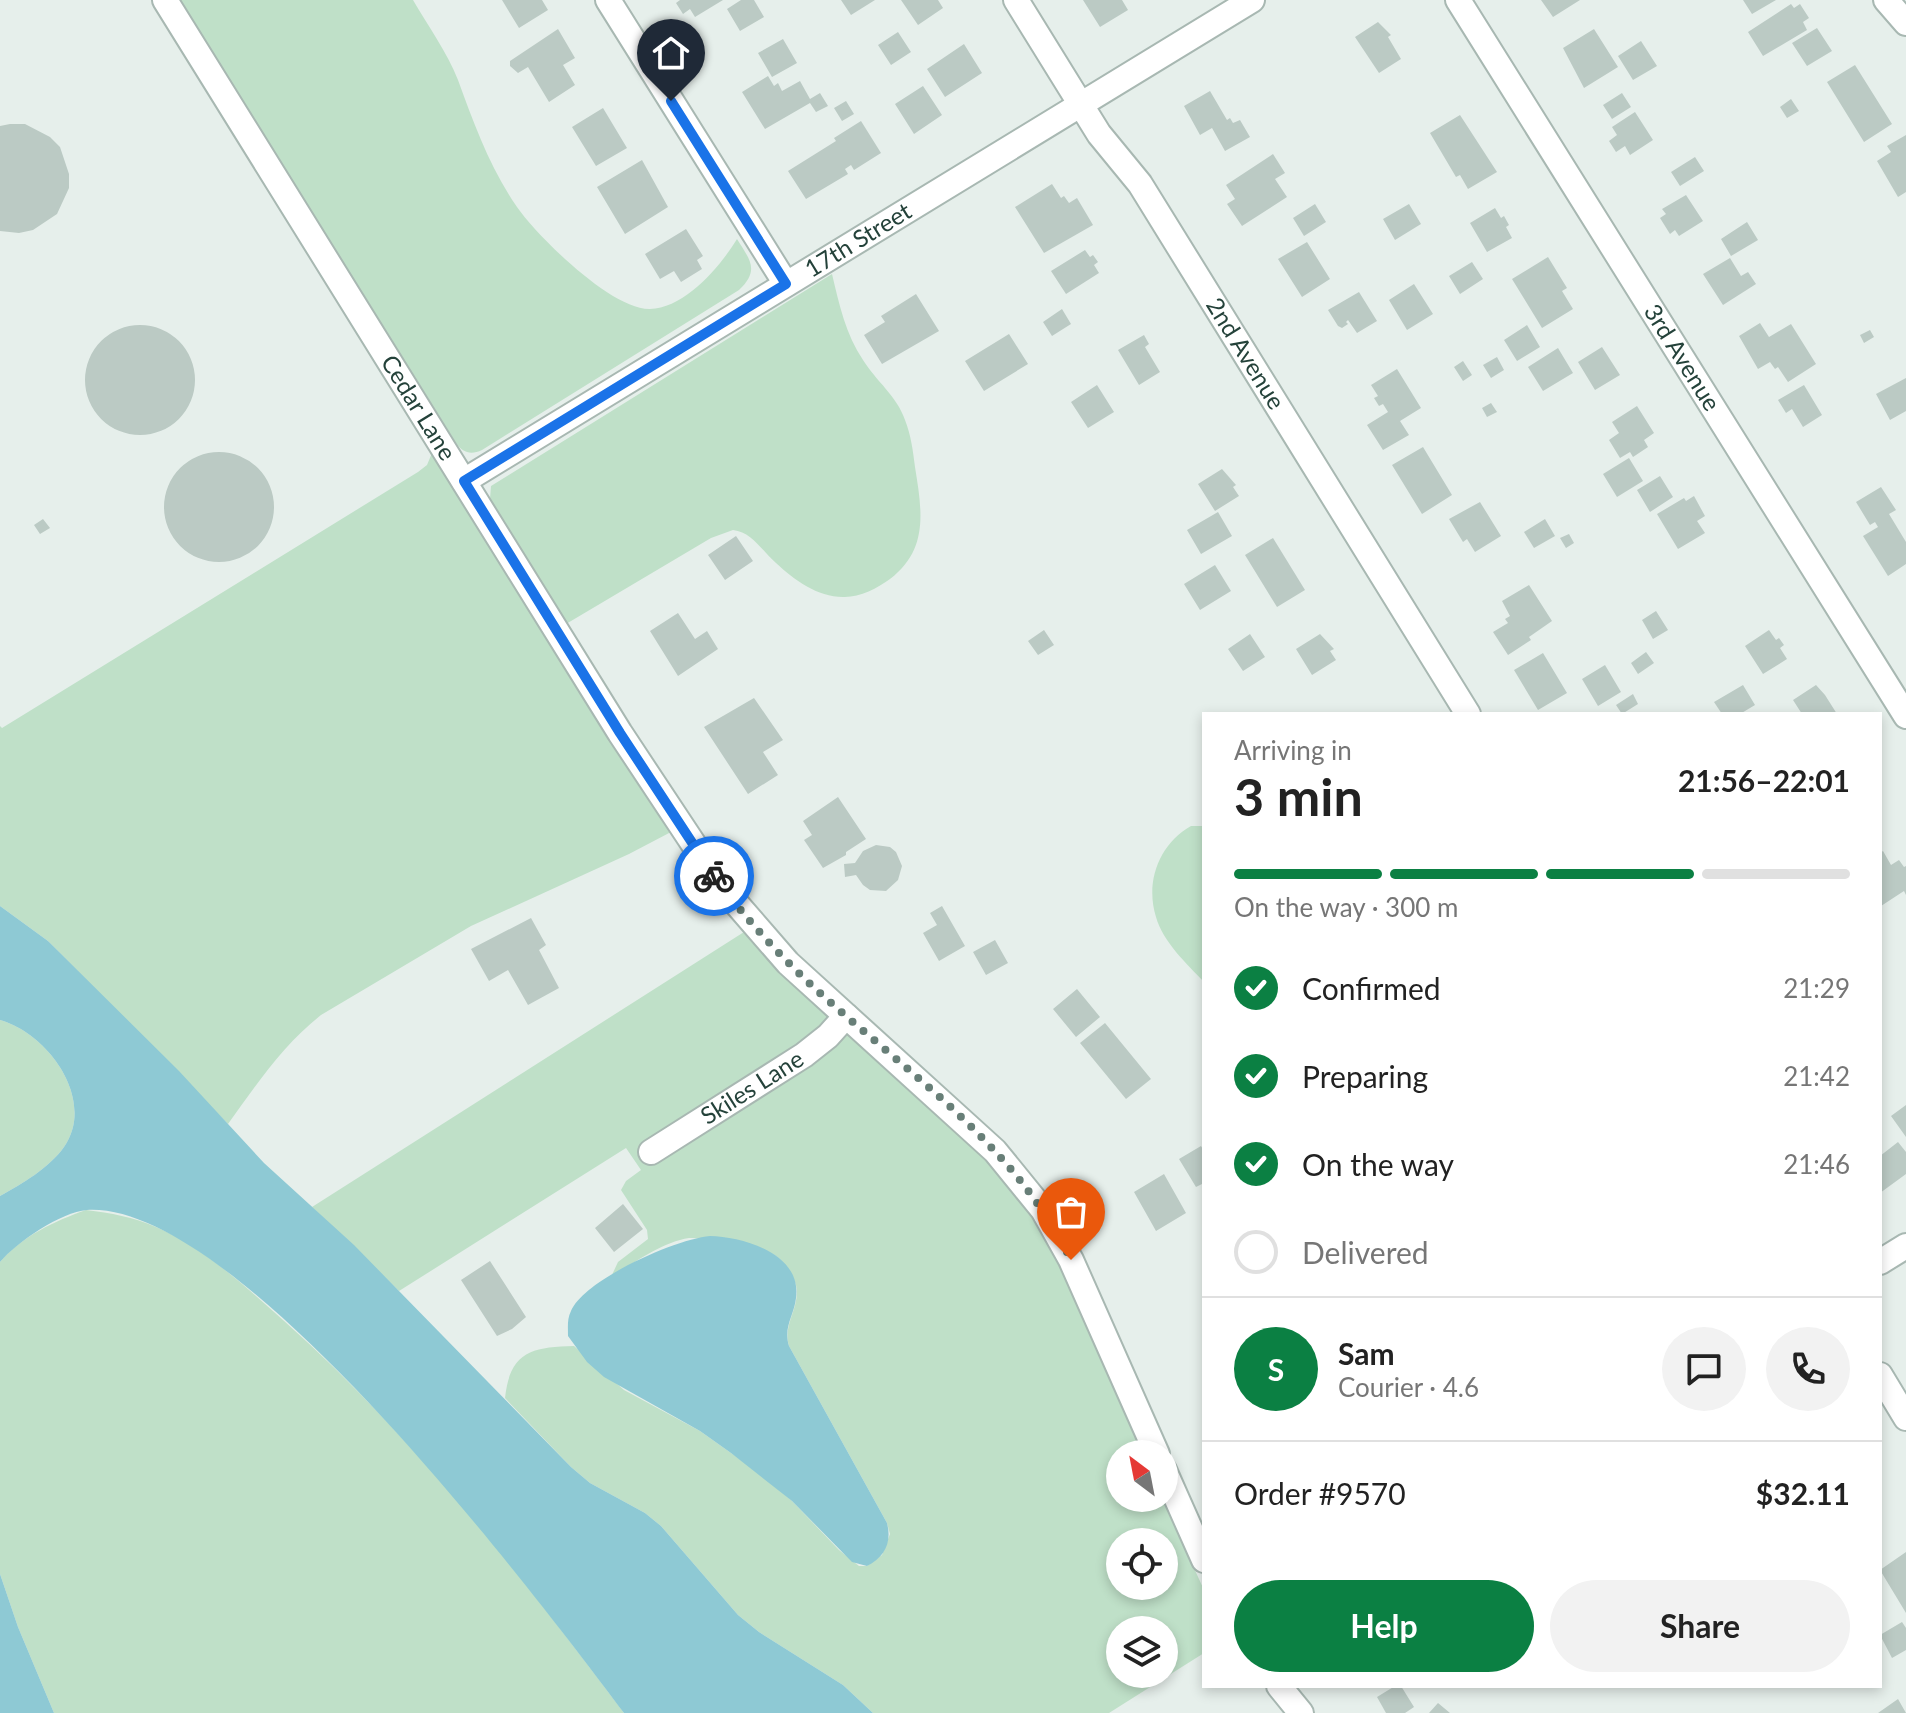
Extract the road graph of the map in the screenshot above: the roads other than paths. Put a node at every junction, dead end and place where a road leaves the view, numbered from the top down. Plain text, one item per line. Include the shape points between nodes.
1 (165, 0) edge
2 (608, 0) edge
3 (1016, 0) edge
4 (1252, 0) edge
5 (1458, 0) edge
6 (1886, 0) edge
7 (1906, 23) edge
8 (1082, 105) junction
9 (786, 284) junction
10 (464, 481) junction
11 (1467, 712) edge
12 (1906, 716) edge
13 (846, 1016) junction
14 (651, 1152) dead end
15 (1906, 1246) edge
16 (1882, 1261) edge
17 (1882, 1378) edge
18 (1906, 1418) edge
19 (1151, 1440) edge
20 (1178, 1502) edge
21 (1202, 1556) edge
22 (1281, 1688) edge
23 (1301, 1713) edge

1 - 10 street, Cedar Lane
2 - 9 street
3 - 8 street, 2nd Avenue
4 - 8 street, 17th Street
5 - 12 street, 3rd Avenue
6 - 7 street
8 - 9 street, 17th Street
8 - 11 street, 2nd Avenue via 1140,184
9 - 10 street, 17th Street
10 - 13 street, Cedar Lane via 707,867 780,954
13 - 14 street, Skiles Lane via 804,1055
13 - 19 street, Cedar Lane via 973,1128 1034,1196 1071,1260
15 - 16 street
17 - 18 street
20 - 21 street
22 - 23 street

